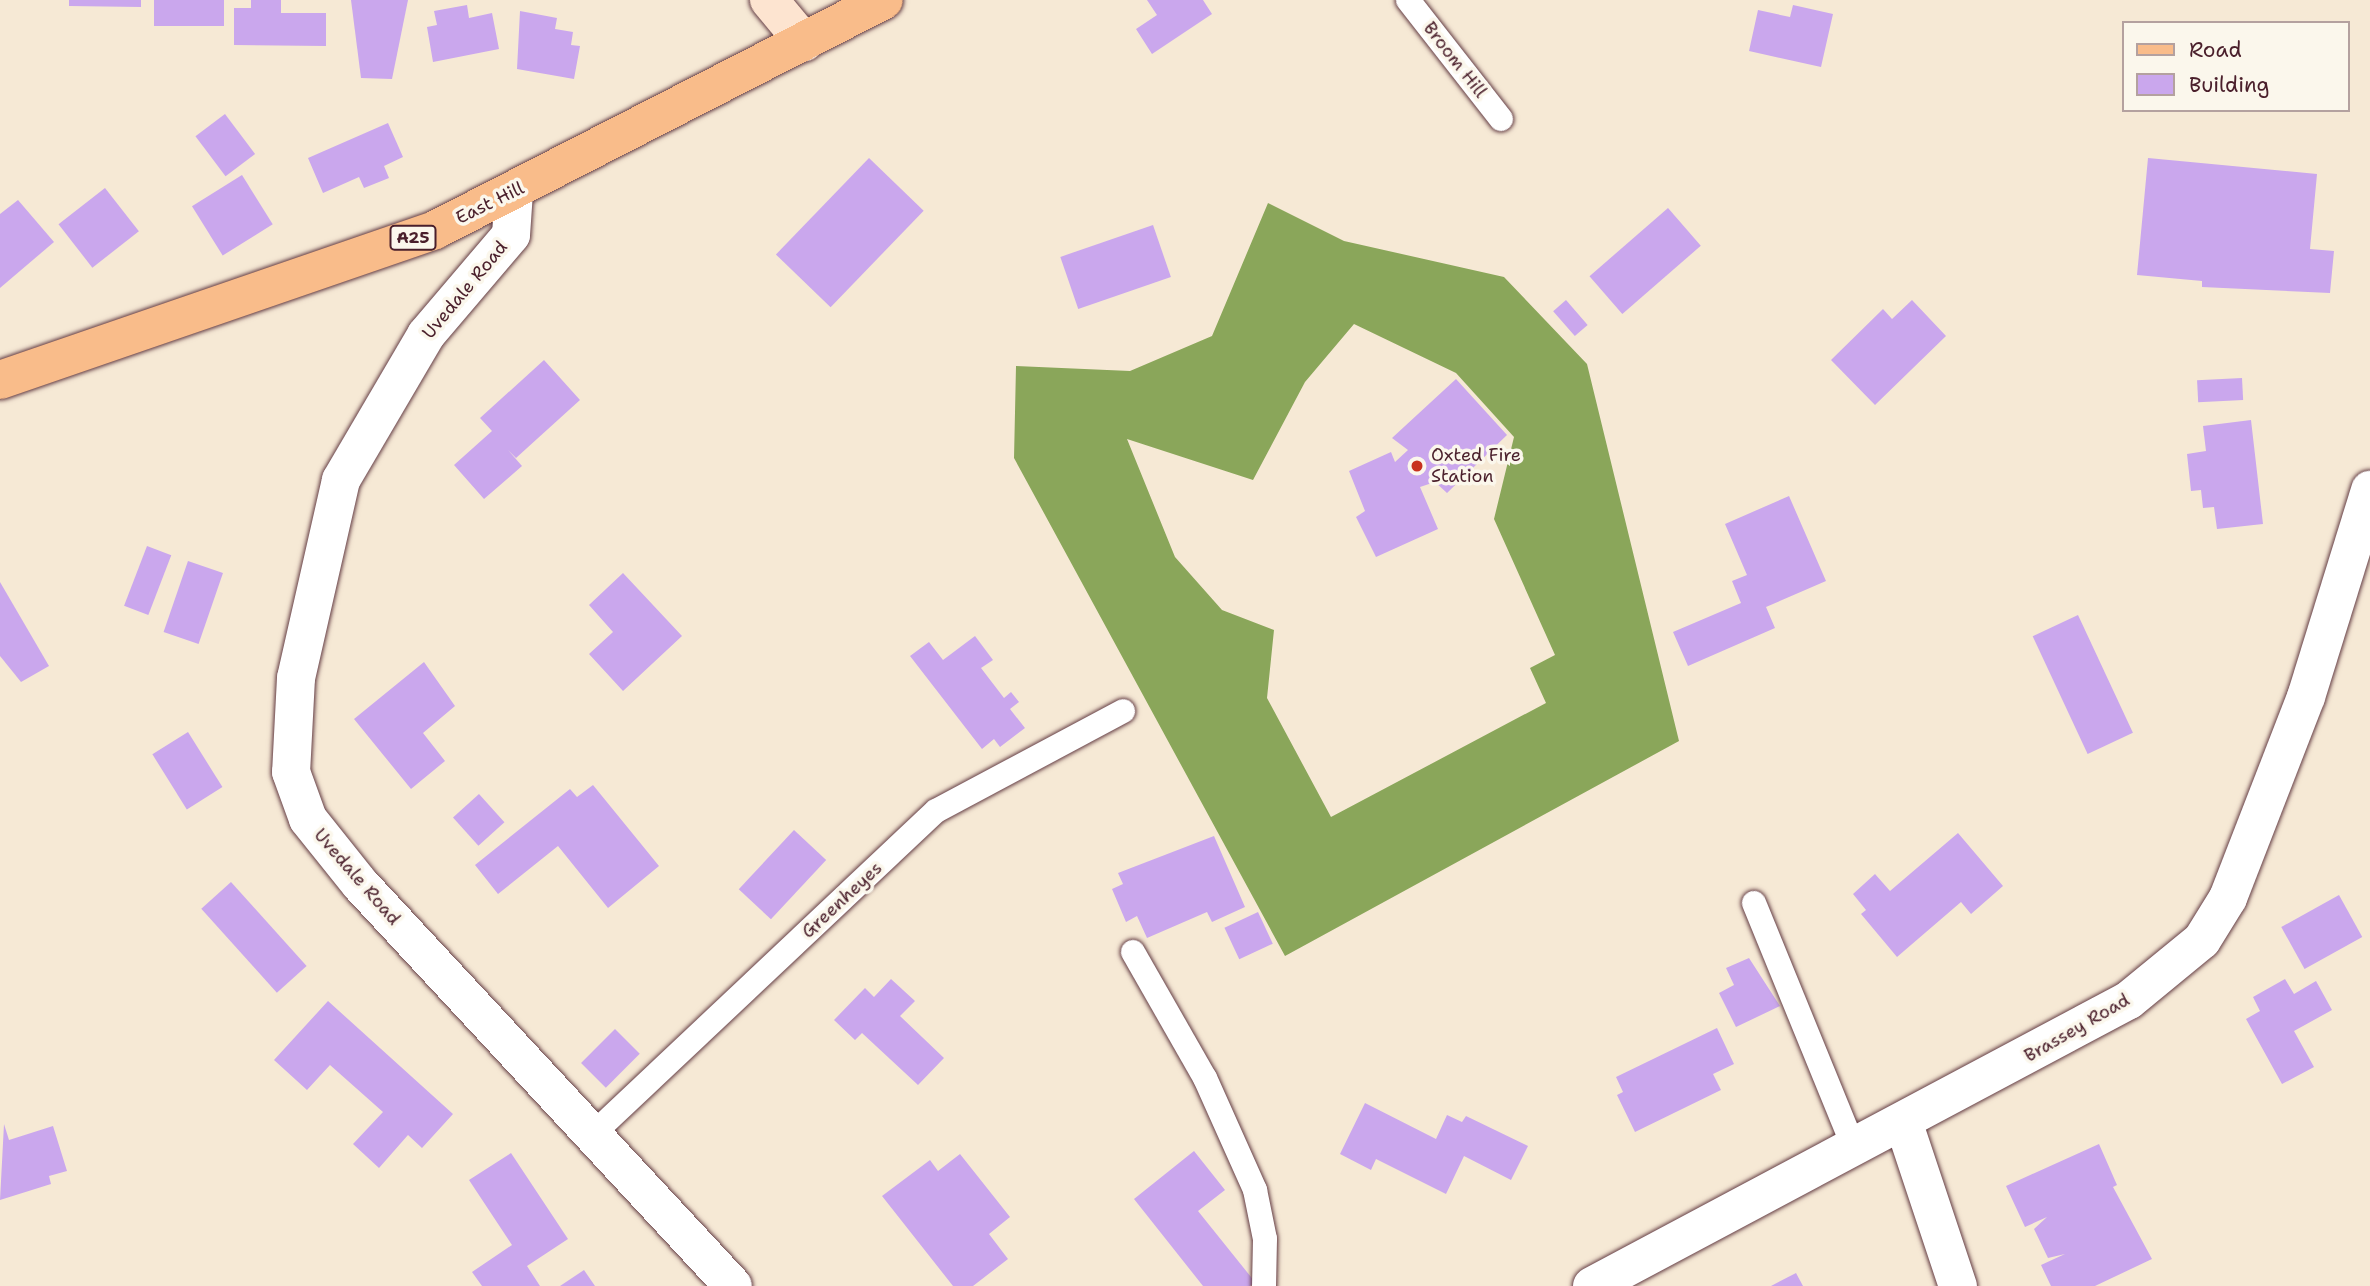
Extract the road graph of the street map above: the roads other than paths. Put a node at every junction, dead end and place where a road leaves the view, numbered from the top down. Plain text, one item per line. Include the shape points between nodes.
1 (769, 0) edge
2 (884, 0) edge
3 (1408, 0) edge
4 (804, 42) junction
5 (1501, 119) dead end
6 (514, 192) junction
7 (0, 380) edge
8 (2370, 490) edge
9 (1123, 711) dead end
10 (1754, 903) dead end
11 (1133, 952) dead end
12 (1904, 1124) junction
13 (593, 1134) junction
14 (1855, 1150) junction
15 (733, 1286) edge
16 (1264, 1286) edge
17 (1592, 1286) edge
18 (1958, 1286) edge

1 - 4 street
2 - 4 main road, A25
3 - 5 lane, Broom Hill
4 - 6 main road, East Hill / A25
6 - 7 main road, East Hill / A25 via 435,230
6 - 13 street, Uvedale Road via 511,235 426,335 341,480 296,678 291,772 308,819 360,884
8 - 12 street, Brassey Road via 2306,697 2228,898 2202,940 2129,1000
9 - 13 lane, Greenheyes via 936,811
10 - 14 lane
11 - 16 lane via 1205,1078 1255,1189 1265,1239
12 - 14 street, Brassey Road
12 - 18 street
13 - 15 street, Uvedale Road
14 - 17 street, Brassey Road

